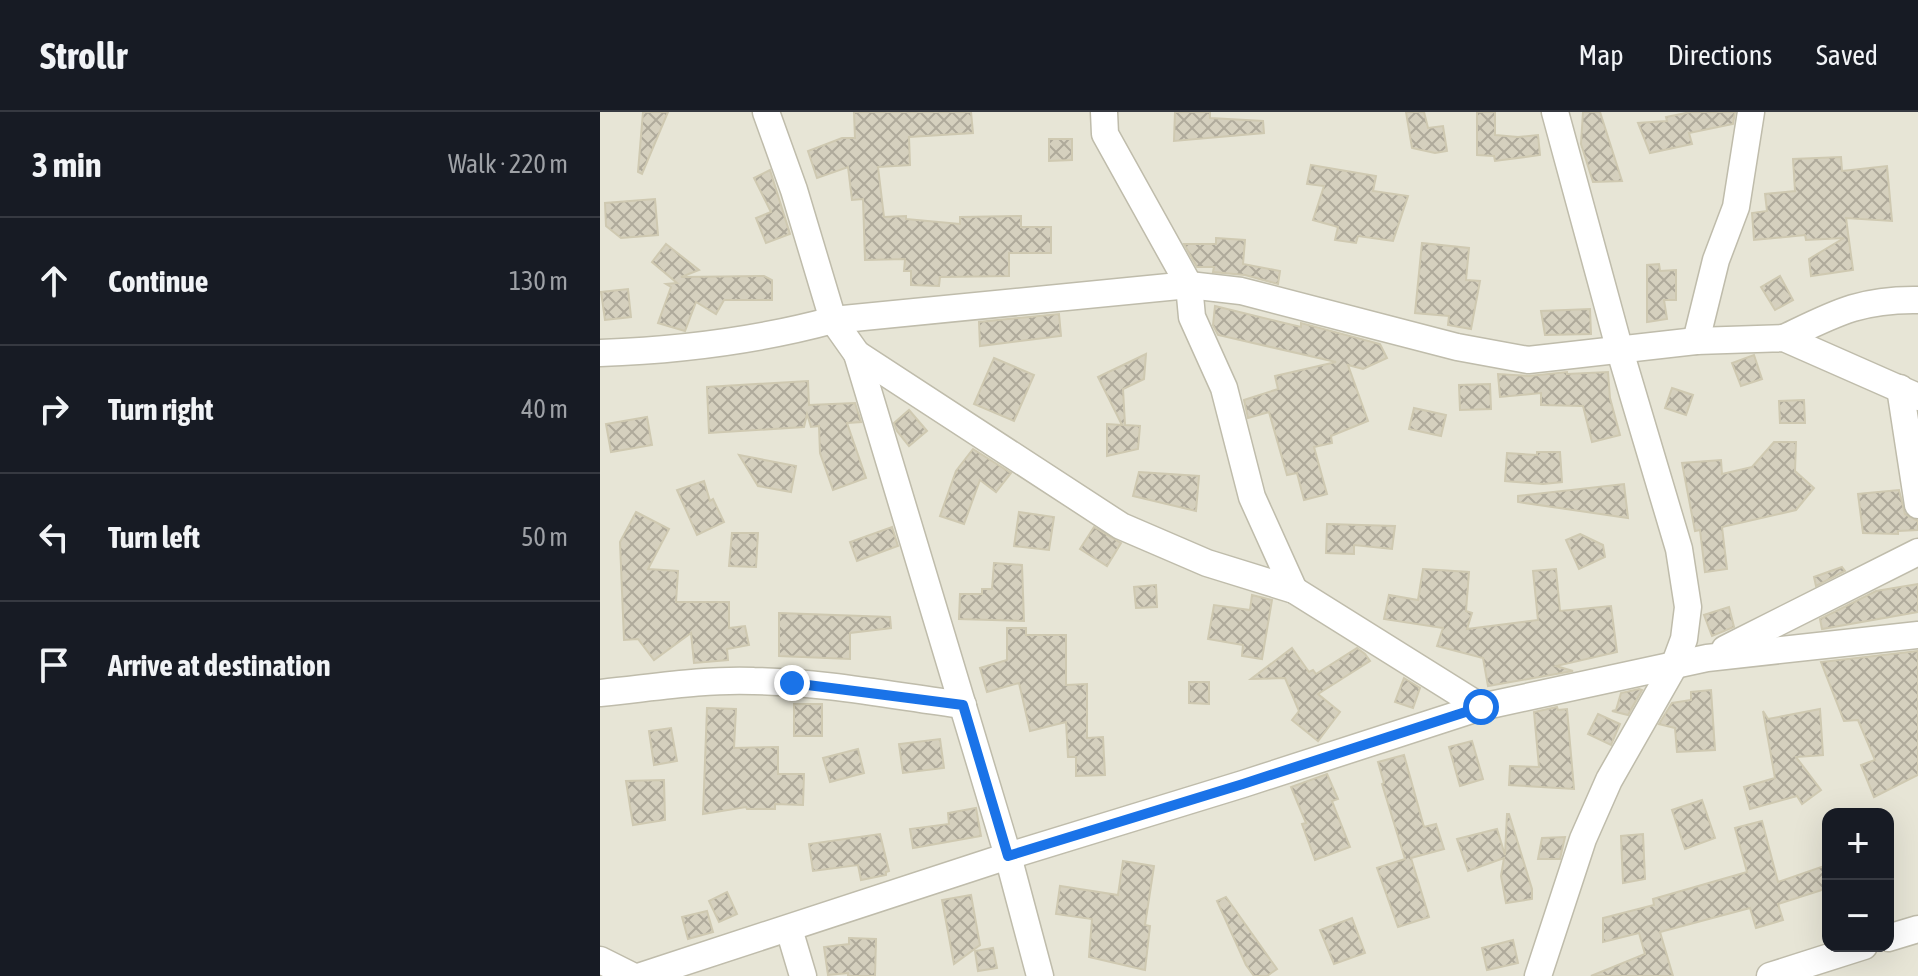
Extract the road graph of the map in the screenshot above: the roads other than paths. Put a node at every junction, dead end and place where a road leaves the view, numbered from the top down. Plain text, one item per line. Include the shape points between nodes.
1 (1104, 112) edge
2 (1555, 112) edge
3 (1751, 112) edge
4 (771, 113) edge
5 (1189, 285) junction
6 (1918, 300) edge
7 (833, 320) junction
8 (1784, 338) junction
9 (1696, 341) junction
10 (1620, 351) junction
11 (600, 353) edge
12 (857, 354) junction
13 (1909, 393) edge
14 (1918, 505) edge
15 (1918, 552) edge
16 (1294, 590) junction
17 (1918, 635) edge
18 (1707, 658) junction
19 (1674, 666) junction
20 (600, 693) edge
21 (963, 705) junction
22 (1481, 707) junction
23 (1008, 856) junction
24 (789, 929) junction
25 (1918, 929) edge
26 (1894, 936) edge
27 (1845, 952) edge
28 (600, 960) edge
29 (632, 976) edge
30 (641, 976) edge
31 (803, 976) edge
32 (1040, 976) edge
33 (1538, 976) edge
34 (1770, 976) edge

1 - 5 street via 1105,134
2 - 10 street
3 - 9 street via 1736,207 1716,260
4 - 7 street
5 - 7 street
5 - 10 street via 1241,291 1426,340 1528,360
5 - 16 street via 1192,317 1224,388 1252,497
6 - 8 street via 1867,303
7 - 11 street via 676,350
7 - 12 street
8 - 9 street
8 - 13 street
9 - 10 street
10 - 19 street via 1679,549 1688,607
12 - 16 street via 1121,526 1207,563
12 - 21 street
13 - 14 street
15 - 18 street
16 - 22 street
17 - 18 street
18 - 19 street
19 - 22 street
19 - 33 street via 1609,780 1568,880
20 - 21 street via 753,680
21 - 23 street
22 - 23 street
23 - 24 street
23 - 32 street
24 - 30 street
24 - 31 street
25 - 26 street
27 - 34 street
28 - 29 street

